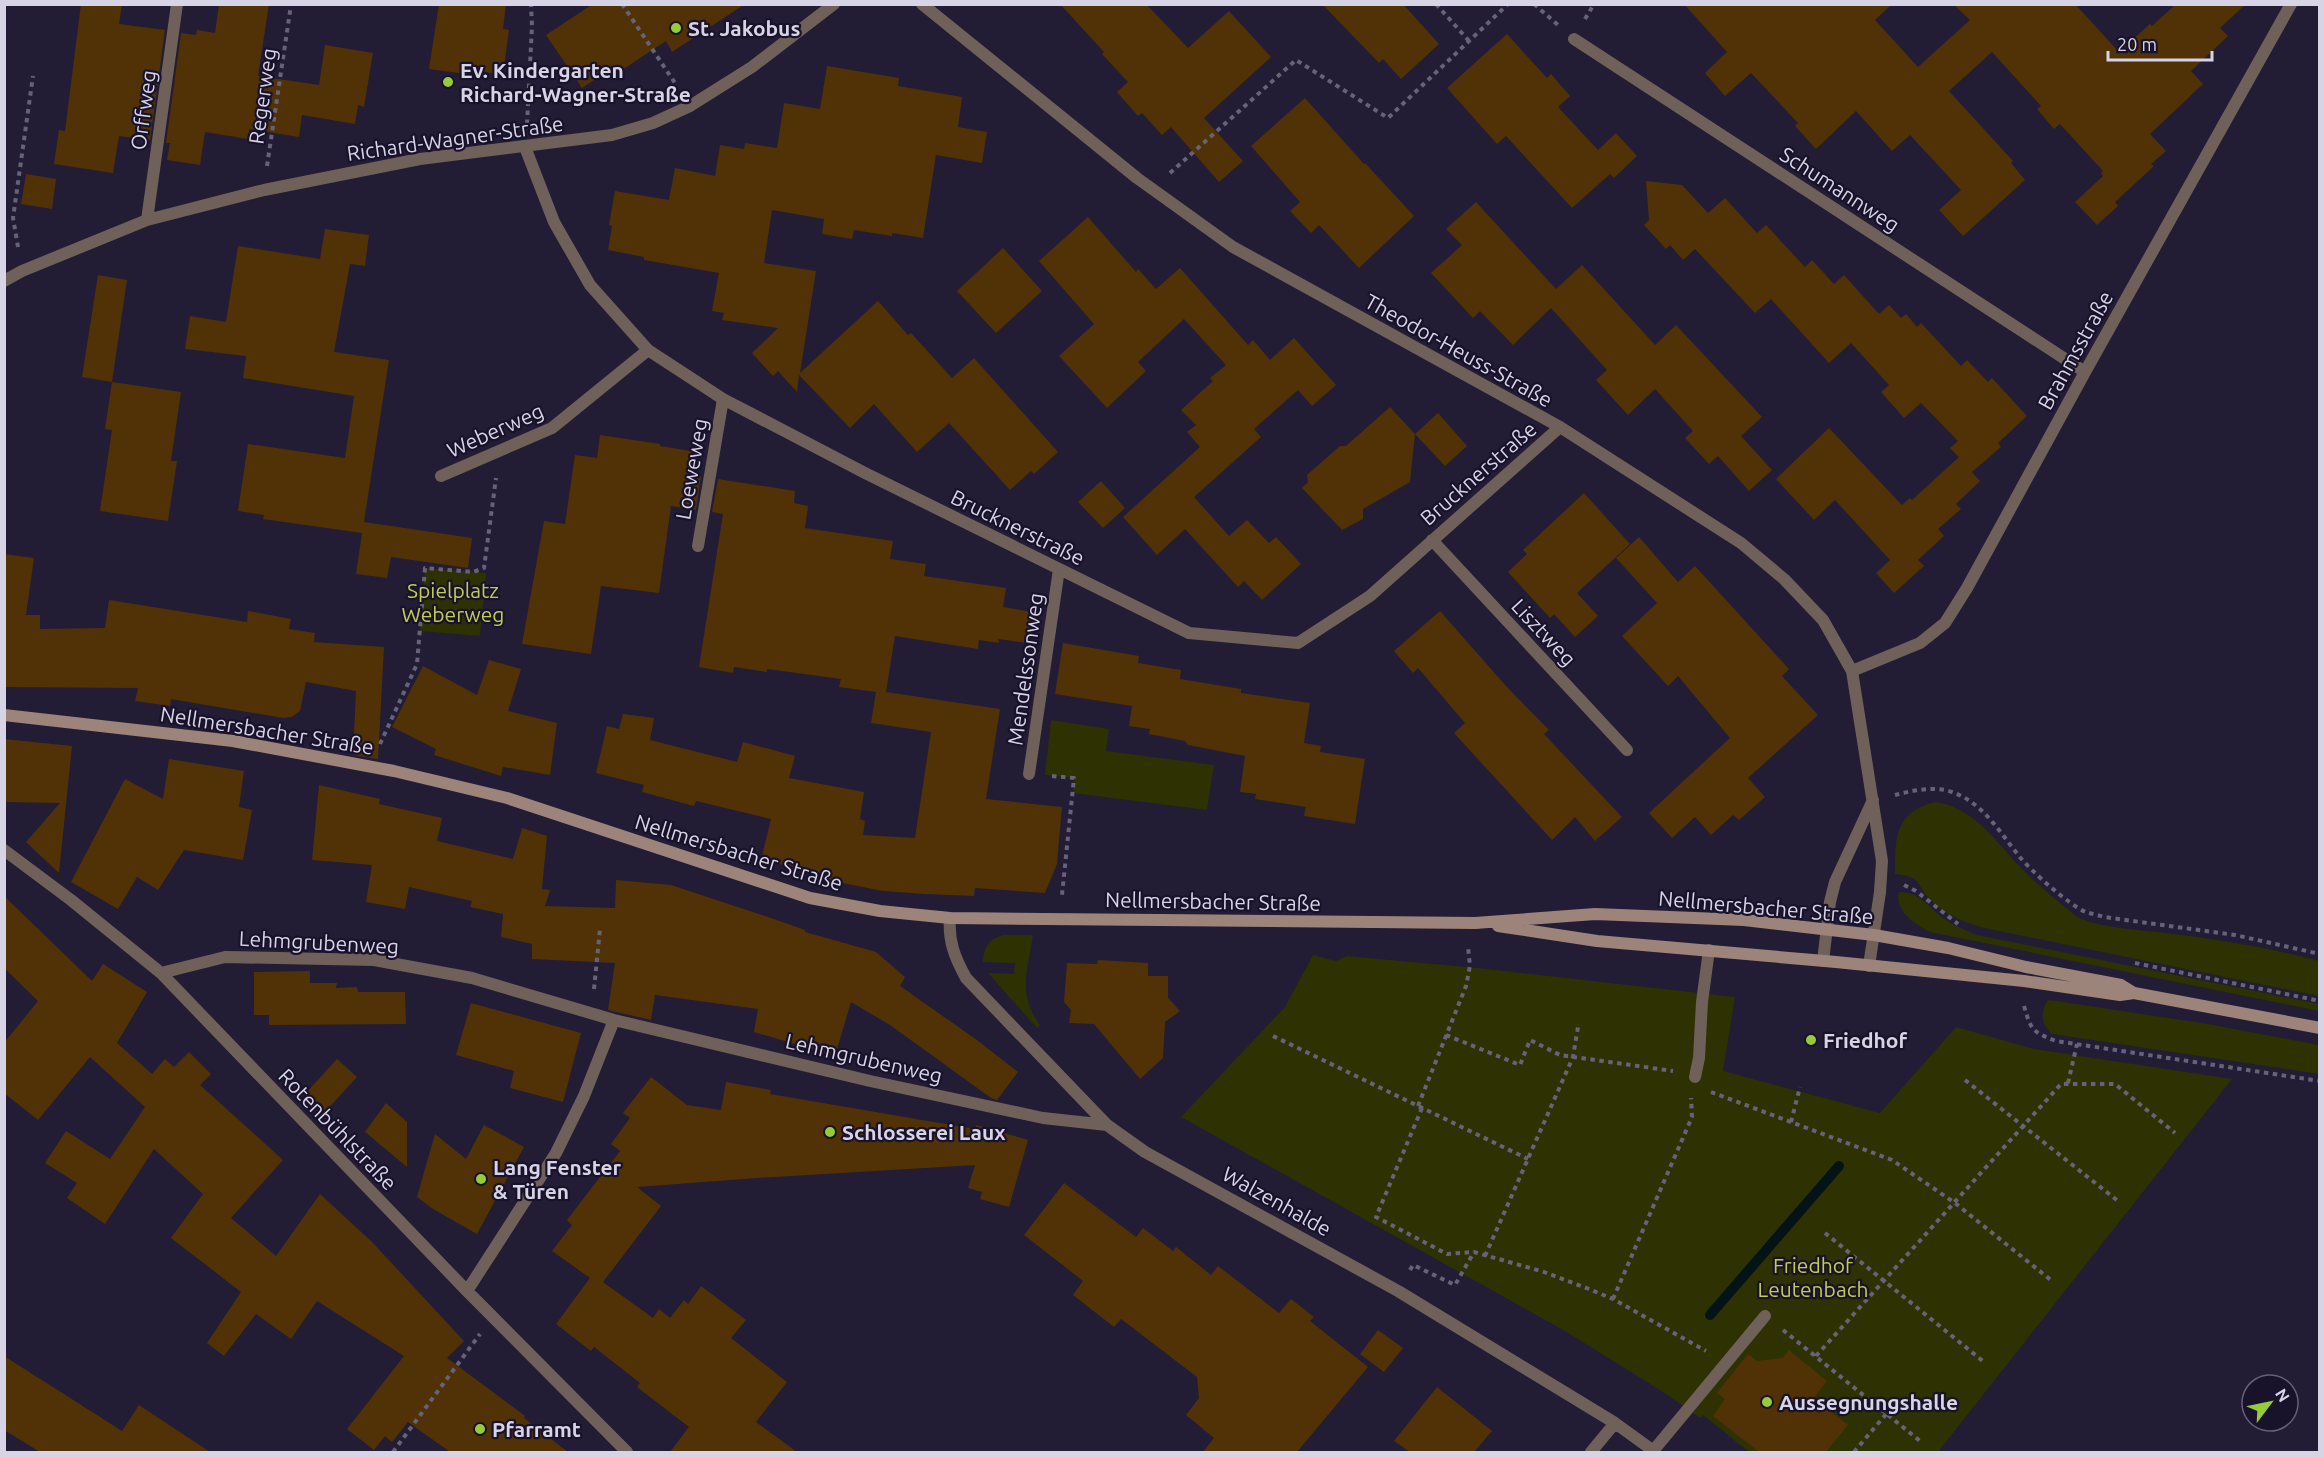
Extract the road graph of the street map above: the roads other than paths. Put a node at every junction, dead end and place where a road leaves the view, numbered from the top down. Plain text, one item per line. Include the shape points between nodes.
1 (177, 4) edge
2 (834, 4) edge
3 (922, 4) edge
4 (2291, 4) edge
5 (1574, 39) road end
6 (525, 147) junction
7 (147, 220) junction
8 (4, 281) edge
9 (648, 350) junction
10 (2085, 372) junction
11 (723, 399) junction
12 (1560, 427) junction
13 (441, 476) dead end
14 (1432, 540) junction
15 (698, 546) dead end
16 (1059, 569) junction
17 (1852, 671) junction
18 (4, 715) edge
19 (1627, 750) dead end
20 (1029, 774) road end
21 (1874, 799) junction
22 (4, 850) edge
23 (950, 918) junction
24 (1475, 923) junction
25 (1827, 929) junction
26 (1874, 935) junction
27 (1709, 950) junction
28 (1823, 961) junction
29 (1869, 966) junction
30 (161, 972) junction
31 (2120, 990) junction
32 (614, 1020) junction
33 (2319, 1028) edge
34 (1694, 1082) road end
35 (1107, 1125) junction
36 (467, 1291) junction
37 (1765, 1316) road end
38 (1615, 1423) junction
39 (627, 1452) edge
40 (1591, 1452) edge
41 (1654, 1452) edge

1 - 7 street, Orffweg
2 - 6 street, Richard-Wagner-Straße via 752,67 690,106 653,123 612,135
3 - 12 street, Theodor-Heuss-Straße via 1233,247
4 - 10 street, Brahmsstraße
5 - 10 street, Schumannweg
6 - 7 street, Richard-Wagner-Straße via 420,159 264,190
6 - 9 street, Brucknerstraße via 554,222 590,285
7 - 8 street, Richard-Wagner-Straße
9 - 11 street, Brucknerstraße
9 - 13 street, Weberweg via 552,429
10 - 17 street, Brahmsstraße via 1945,623 1920,643
11 - 15 street, Loeweweg
11 - 16 street, Brucknerstraße
12 - 14 street, Brucknerstraße
12 - 17 street, Theodor-Heuss-Straße via 1741,543 1784,579 1823,620
14 - 16 street, Brucknerstraße via 1370,596 1298,643 1189,633
14 - 19 street, Lisztweg
16 - 20 street, Mendelssonweg
17 - 21 street, Theodor-Heuss-Straße
18 - 23 street, Nellmersbacher Straße via 233,741 370,766 507,798 810,898
21 - 25 street via 1835,882
21 - 26 street, Theodor-Heuss-Straße via 1882,861
22 - 30 street, Rotenbühlstraße
23 - 24 street, Nellmersbacher Straße
23 - 35 street, Walzenhalde via 954,956 966,978
24 - 25 street, Nellmersbacher Straße via 1595,914 1744,920
24 - 27 street, Nellmersbacher Straße via 1598,941
25 - 26 street, Nellmersbacher Straße
25 - 28 street
26 - 29 street, Theodor-Heuss-Straße
26 - 31 street, Nellmersbacher Straße via 1948,948
27 - 28 street, Nellmersbacher Straße
27 - 34 street
28 - 29 street, Nellmersbacher Straße
29 - 31 street, Nellmersbacher Straße
30 - 32 street, Lehmgrubenweg via 225,957 374,960 472,978
30 - 36 street, Rotenbühlstraße
31 - 33 street
32 - 35 street, Lehmgrubenweg via 1043,1118
32 - 36 street via 556,1153
35 - 38 street, Walzenhalde via 1145,1152 1398,1292
36 - 39 street, Rotenbühlstraße
37 - 41 street
38 - 40 street
38 - 41 street, Walzenhalde

